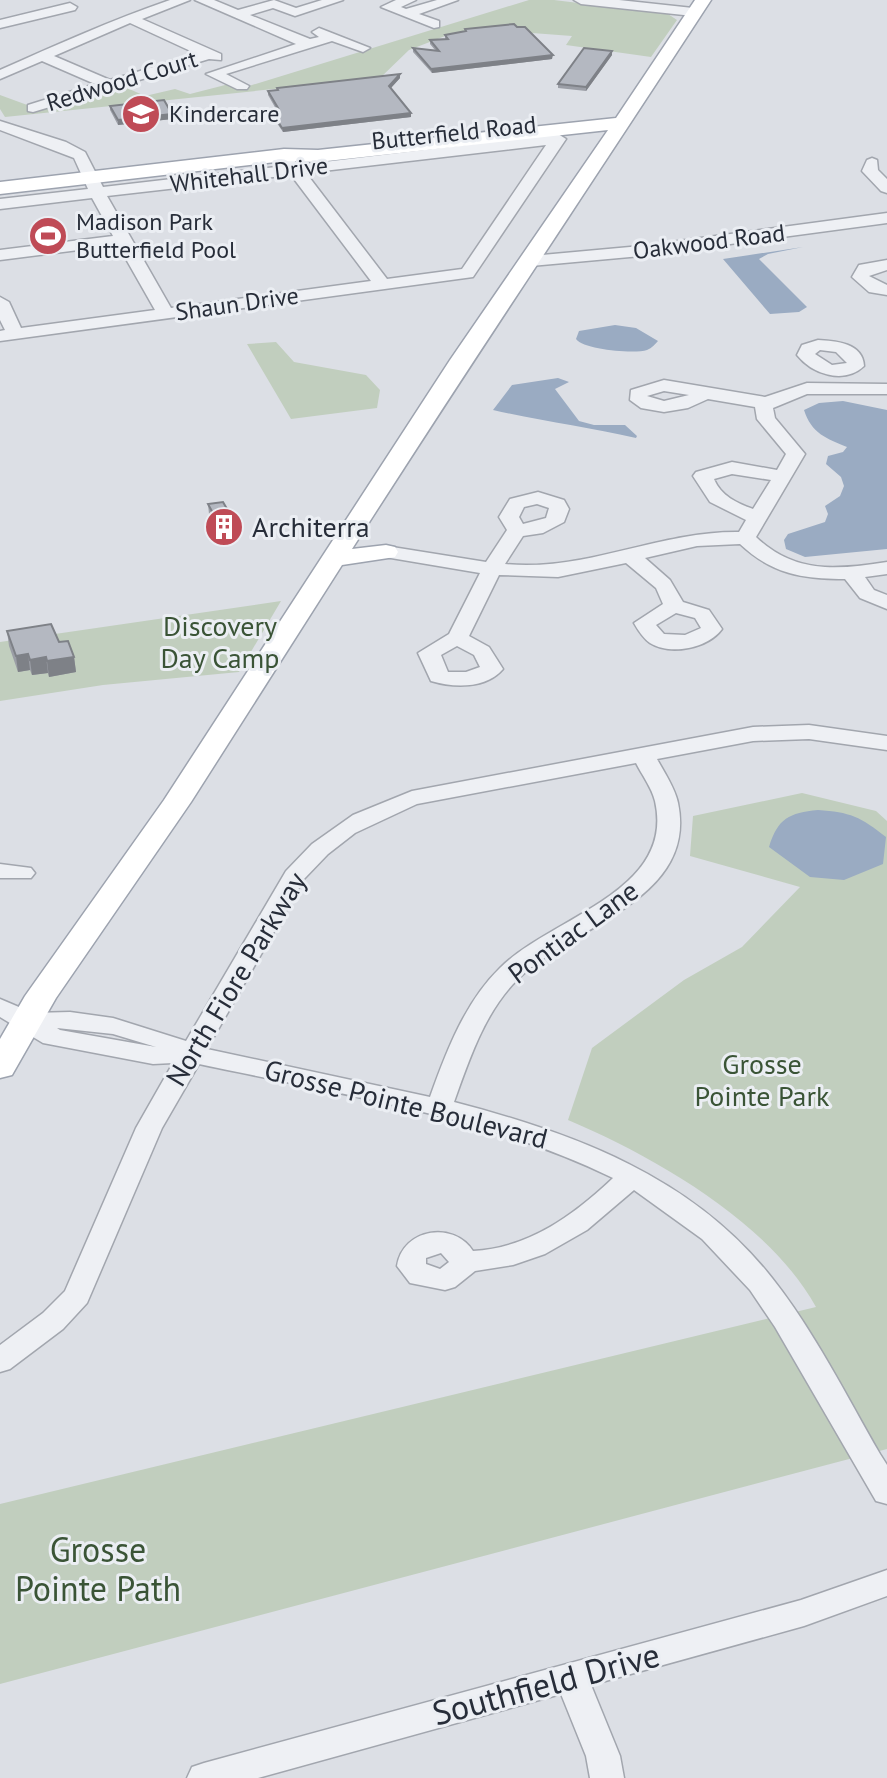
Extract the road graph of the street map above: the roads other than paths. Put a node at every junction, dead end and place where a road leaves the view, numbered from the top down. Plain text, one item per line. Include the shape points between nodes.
1 (56, 0) edge
2 (202, 0) edge
3 (290, 0) edge
4 (300, 0) edge
5 (336, 0) edge
6 (581, 0) edge
7 (177, 1) edge
8 (444, 1) edge
9 (274, 4) junction
10 (316, 6) junction
11 (698, 6) edge
12 (408, 7) edge
13 (84, 13) junction
14 (239, 14) junction
15 (129, 18) junction
16 (0, 24) edge
17 (434, 24) dead end
18 (112, 25) junction
19 (200, 29) dead end
20 (173, 37) junction
21 (312, 38) junction
22 (363, 48) dead end
23 (210, 54) junction
24 (40, 55) junction
25 (186, 62) junction
26 (236, 66) junction
27 (213, 74) junction
28 (0, 75) edge
29 (109, 85) junction
30 (242, 86) dead end
31 (33, 108) dead end
32 (622, 119) junction
33 (0, 125) edge
34 (18, 134) junction
35 (0, 138) edge
36 (290, 163) junction
37 (872, 163) dead end
38 (95, 185) junction
39 (0, 188) edge
40 (887, 188) edge
41 (0, 204) edge
42 (887, 218) edge
43 (123, 240) junction
44 (0, 255) edge
45 (531, 261) junction
46 (887, 265) edge
47 (471, 267) joint
48 (383, 285) junction
49 (887, 290) edge
50 (0, 302) edge
51 (166, 314) junction
52 (8, 335) edge
53 (887, 389) edge
54 (705, 393) dead end
55 (767, 403) junction
56 (781, 476) junction
57 (758, 517) junction
58 (356, 523) junction
59 (517, 530) dead end
60 (745, 538) junction
61 (386, 552) junction
62 (629, 556) junction
63 (336, 558) junction
64 (495, 567) junction
65 (887, 568) edge
66 (850, 571) junction
67 (887, 603) edge
68 (674, 606) dead end
69 (457, 638) dead end
70 (887, 743) edge
71 (643, 754) junction
72 (0, 1007) edge
73 (29, 1021) junction
74 (192, 1054) junction
75 (0, 1067) edge
76 (439, 1107) junction
77 (632, 1175) junction
78 (464, 1261) dead end
79 (0, 1361) edge
80 (887, 1492) edge
81 (887, 1583) edge
82 (571, 1677) junction
83 (204, 1778) edge
84 (607, 1778) edge

1 - 13 street
2 - 14 street
3 - 9 street
4 - 10 street
5 - 10 street
6 - 11 street
7 - 15 street
8 - 12 street
9 - 10 street via 295,12
9 - 14 street
11 - 32 main road
12 - 17 street
13 - 16 street
13 - 18 street
14 - 21 street via 293,37
15 - 18 street
15 - 20 street
18 - 24 street
19 - 20 street
20 - 23 street
21 - 22 street via 332,37
21 - 26 street
23 - 25 street, Redwood Court
23 - 26 street
24 - 28 street
24 - 29 street
25 - 27 street
25 - 29 street, Redwood Court
26 - 27 street
27 - 30 street
29 - 31 street, Redwood Court
32 - 36 main road, Butterfield Road
32 - 45 main road
33 - 34 street
34 - 35 street
34 - 38 street via 75,151
36 - 38 main road, Butterfield Road
36 - 47 street, Whitehall Drive via 558,139
36 - 48 street
37 - 40 street via 870,171
38 - 39 main road, Butterfield Road
38 - 41 street
38 - 43 street
42 - 45 street, Oakwood Road
43 - 44 street
43 - 51 street
45 - 58 main road
46 - 49 street via 865,269 860,277
47 - 48 street, Shaun Drive via 467,273
48 - 51 street, Shaun Drive
50 - 52 street
51 - 52 street, Shaun Drive
53 - 55 street via 836,379 791,390
54 - 55 street
55 - 56 street via 766,419 796,454
56 - 57 street
56 - 57 street via 732,468 703,476 727,506
57 - 60 street
58 - 61 main road
58 - 63 main road
59 - 64 street
60 - 62 street via 679,542
60 - 66 street via 776,563
61 - 63 main road
61 - 64 street
62 - 64 street via 557,572
62 - 68 street via 666,589
63 - 73 main road
64 - 69 street
65 - 66 street
66 - 67 street via 867,594
70 - 71 street, North Fiore Parkway via 841,734 773,733
71 - 74 street, North Fiore Parkway via 436,793 354,823 316,850 294,876
71 - 76 street, Pontiac Lane via 665,791 671,816 668,843 654,871 622,901 534,953 496,988 459,1053
72 - 73 street, Grosse Pointe Boulevard
73 - 74 street, Grosse Pointe Boulevard via 52,1037 153,1056
73 - 75 main road
74 - 76 street, Grosse Pointe Boulevard
74 - 79 street, North Fiore Parkway via 134,1158 77,1296
76 - 77 street, Grosse Pointe Boulevard via 532,1131
77 - 78 street via 608,1200 551,1240 503,1258
77 - 80 street, Grosse Pointe Boulevard via 706,1227 752,1272 784,1316
81 - 82 street, Southfield Drive via 804,1613
82 - 83 street, Southfield Drive
82 - 84 street

